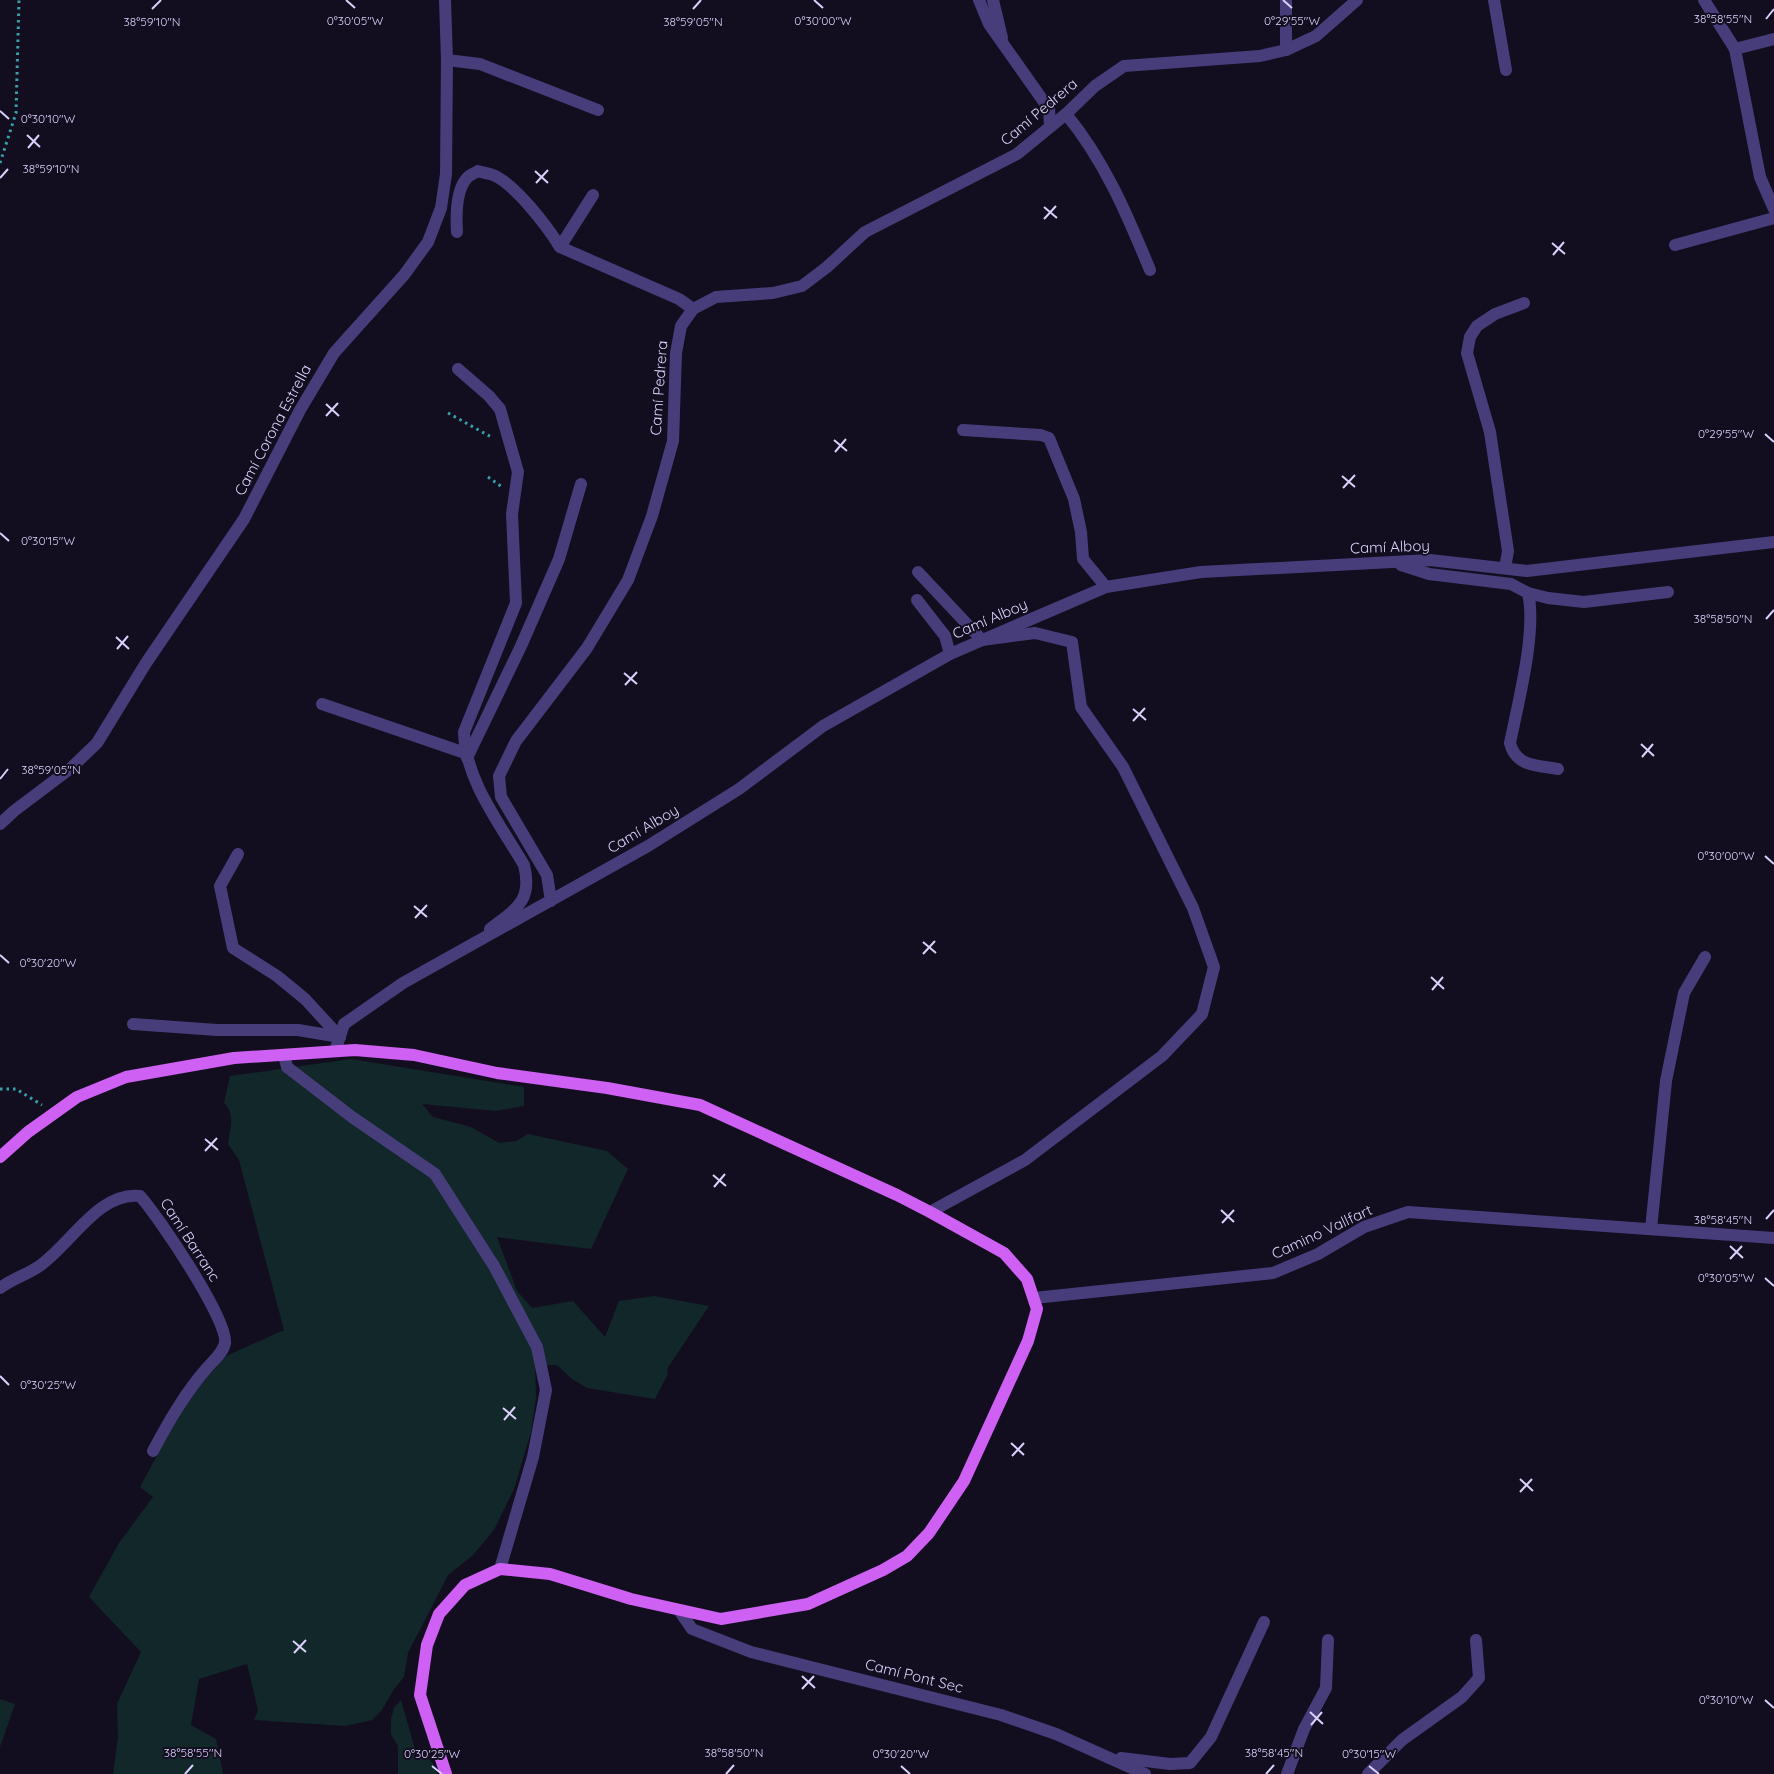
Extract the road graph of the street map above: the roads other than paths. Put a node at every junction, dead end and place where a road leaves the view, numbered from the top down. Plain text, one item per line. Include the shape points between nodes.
1 (445, 0) edge
2 (979, 0) edge
3 (993, 0) edge
4 (1286, 0) edge
5 (1357, 0) edge
6 (1494, 0) edge
7 (1704, 0) edge
8 (1774, 40) edge
9 (1003, 43) junction
10 (1735, 49) junction
11 (1286, 50) junction
12 (447, 60) junction
13 (1506, 70) dead end
14 (598, 110) dead end
15 (1066, 114) junction
16 (1050, 126) junction
17 (1760, 177) junction
18 (1774, 177) edge
19 (593, 195) dead end
20 (1774, 209) edge
21 (1774, 218) edge
22 (456, 232) dead end
23 (1675, 245) dead end
24 (560, 247) junction
25 (1150, 270) dead end
26 (1524, 303) dead end
27 (693, 309) junction
28 (458, 369) dead end
29 (963, 430) dead end
30 (581, 484) dead end
31 (1774, 542) edge
32 (1392, 562) junction
33 (1505, 568) junction
34 (918, 572) dead end
35 (1106, 587) junction
36 (1668, 592) dead end
37 (1528, 593) junction
38 (917, 600) dead end
39 (982, 640) junction
40 (950, 654) junction
41 (322, 704) dead end
42 (466, 755) junction
43 (1558, 769) dead end
44 (0, 824) edge
45 (238, 854) dead end
46 (551, 902) junction
47 (458, 953) junction
48 (1705, 957) dead end
49 (133, 1024) dead end
50 (340, 1037) junction
51 (335, 1052) junction
52 (284, 1055) junction
53 (0, 1156) edge
54 (930, 1212) junction
55 (1651, 1229) junction
56 (1774, 1238) edge
57 (0, 1288) edge
58 (1034, 1298) junction
59 (153, 1451) dead end
60 (500, 1569) junction
61 (679, 1610) junction
62 (1264, 1622) dead end
63 (1328, 1640) dead end
64 (1476, 1640) dead end
65 (1109, 1757) junction
66 (446, 1773) edge
67 (1145, 1774) edge
68 (1287, 1774) edge
69 (1368, 1774) edge

1 - 12 street, Camí Corona Estrella
2 - 9 street via 989,24
3 - 9 street
4 - 11 street
5 - 11 street, Camí Pedrera via 1316,36
6 - 13 street
7 - 10 street
8 - 10 street
9 - 16 street via 1049,109
10 - 17 street
11 - 15 street, Camí Pedrera via 1260,56 1124,66
12 - 14 street via 480,64
12 - 44 street, Camí Corona Estrella via 446,174 441,208 428,242 404,276 334,353 300,410 244,519 146,663 97,743 71,768
15 - 16 street, Camí Pedrera
15 - 25 street via 1086,138 1123,205
16 - 27 street, Camí Pedrera via 1017,154 865,232 802,286 773,293 716,297
17 - 18 street
17 - 20 street
19 - 24 street
21 - 23 street
22 - 24 street via 460,193 467,178 478,172 494,176 511,187
24 - 27 street via 678,299
26 - 33 street via 1495,314 1477,326 1470,337 1467,353 1490,432 1508,551
27 - 46 street, Camí Pedrera via 681,326 676,353 673,441 652,516 628,580 586,648 516,742 499,776 501,797 547,875
28 - 42 street via 500,409 518,472 512,514 516,603 464,732
29 - 35 street via 1041,434 1049,438 1074,500 1083,559
30 - 42 street via 560,559
31 - 33 street, Camí Alboy via 1527,571
32 - 33 street, Camí Alboy via 1430,560
32 - 35 street, Camí Alboy via 1201,572
32 - 37 street via 1429,574 1511,584
34 - 39 street
35 - 39 street, Camí Alboy
36 - 37 street via 1584,602
37 - 43 street via 1530,626 1510,743 1513,754 1521,761
38 - 40 street via 945,636
39 - 40 street, Camí Alboy
39 - 54 street via 1035,633 1072,642 1081,707 1123,767 1193,908 1214,967 1202,1014 1162,1056 1033,1154
40 - 46 street, Camí Alboy via 823,726 739,789
41 - 42 street
42 - 47 street via 482,792 524,865 528,882 525,898 514,910
45 - 50 street via 220,886 233,948 277,976 305,999
46 - 47 street, Camí Alboy
47 - 50 street, Camí Alboy via 403,984 344,1024
48 - 55 street via 1684,993 1666,1081
49 - 50 street via 217,1030 298,1030
50 - 51 street, Camí Alboy
51 - 52 main road
51 - 54 main road via 354,1050 414,1055 497,1073 700,1105
52 - 53 main road via 234,1058 126,1077 77,1098
52 - 60 street via 287,1067 435,1174 494,1266 537,1347 546,1390 534,1457
54 - 58 main road via 1004,1252 1027,1279
55 - 56 street, Camino Vallfart
55 - 58 street, Camino Vallfart via 1408,1212 1364,1227 1318,1254 1273,1273
57 - 59 street, Camí Barranc via 37,1268 66,1244 94,1213 113,1200 128,1195 140,1196 188,1263 223,1331 224,1343 219,1354 180,1402
58 - 61 main road via 1038,1309 1028,1342 964,1480 929,1533 907,1556 808,1604 721,1619
60 - 61 main road via 550,1574 631,1600
60 - 66 main road via 465,1585 439,1614 427,1645 420,1695
61 - 65 street, Camí Pont Sec via 692,1630 751,1652 1001,1715
62 - 65 street via 1211,1737 1190,1763
63 - 68 street via 1326,1688 1304,1730
64 - 69 street via 1479,1678 1462,1697 1402,1740
65 - 67 street, Camí Pont Sec

